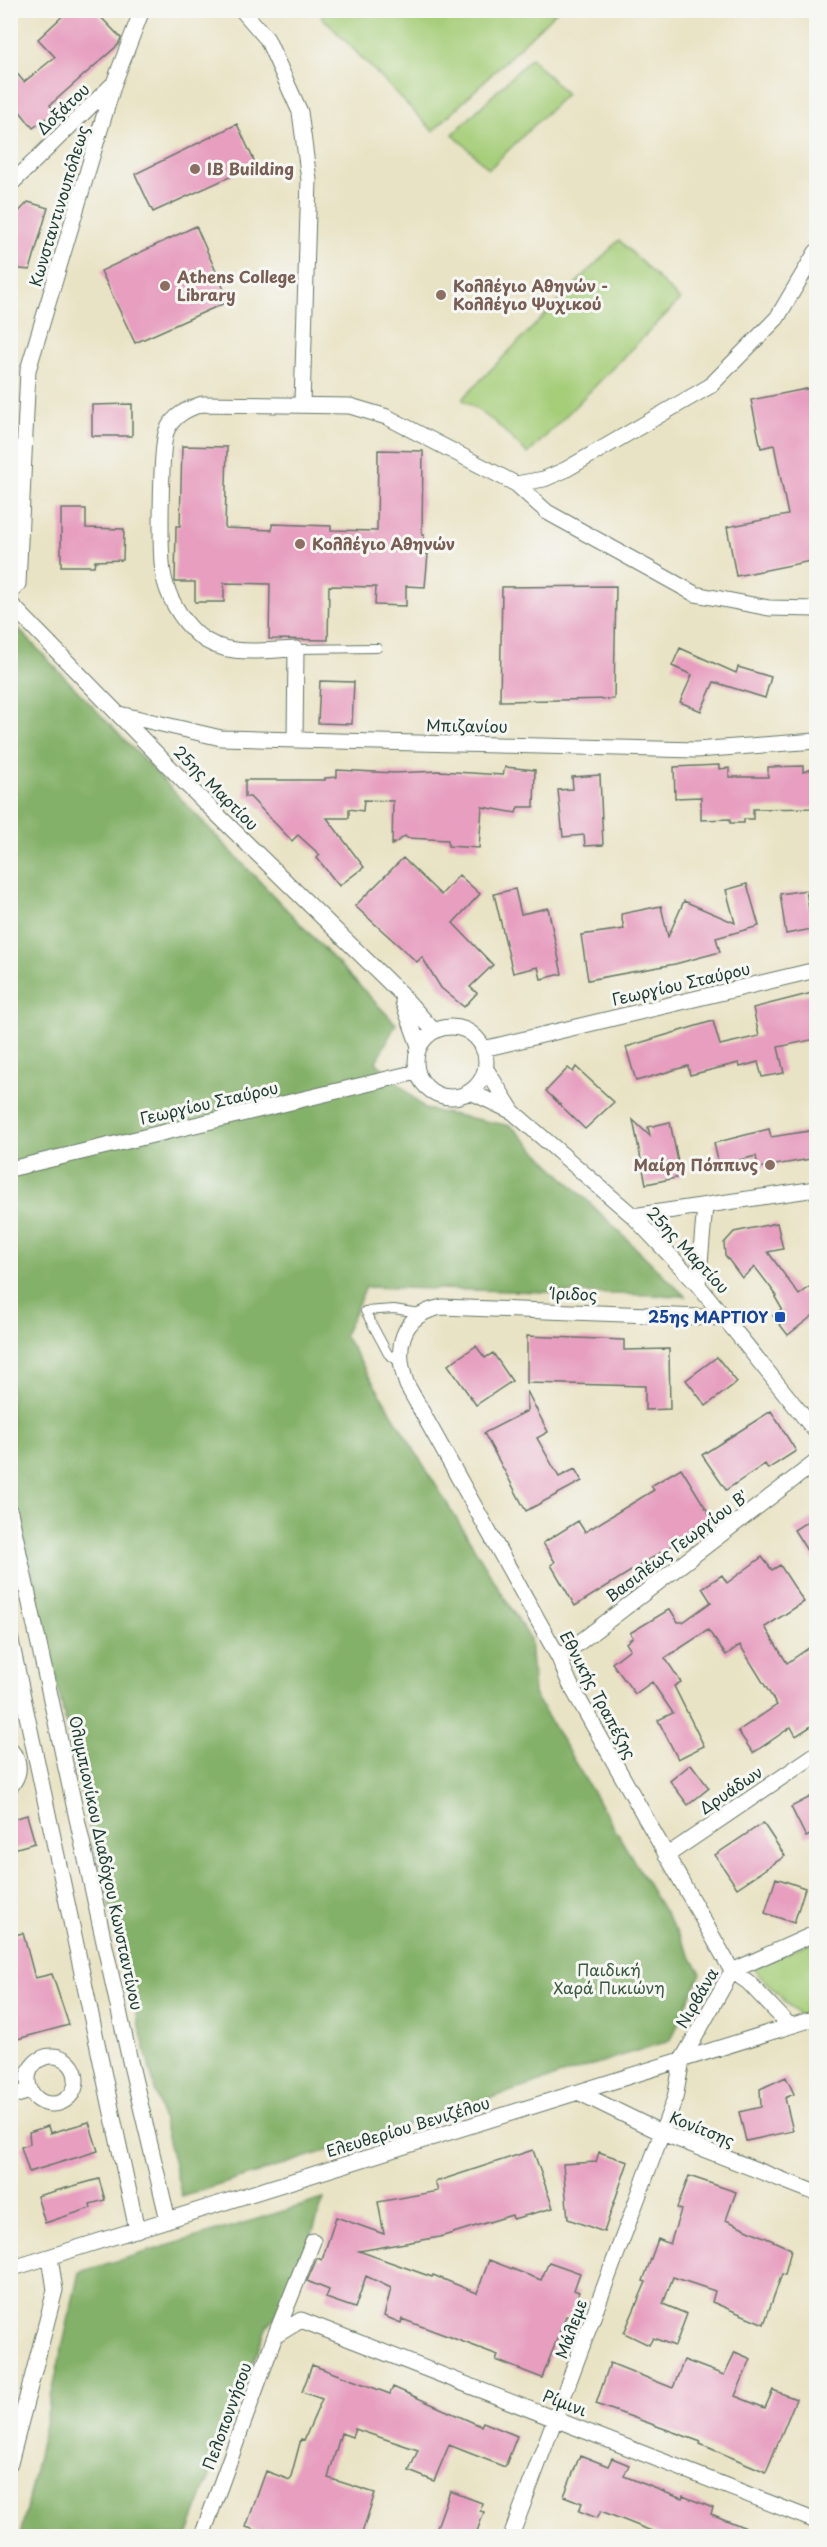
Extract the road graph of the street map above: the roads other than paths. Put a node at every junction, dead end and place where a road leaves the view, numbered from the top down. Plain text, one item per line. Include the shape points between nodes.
1 (142, 10) edge
2 (242, 10) edge
3 (114, 83) junction
4 (10, 185) edge
5 (816, 252) edge
6 (302, 404) junction
7 (516, 484) junction
8 (10, 592) edge
9 (10, 603) edge
10 (816, 609) edge
11 (377, 648) dead end
12 (296, 649) junction
13 (119, 714) junction
14 (295, 740) junction
15 (816, 741) edge
16 (816, 970) edge
17 (400, 993) junction
18 (434, 1031) junction
19 (419, 1046) junction
20 (483, 1049) junction
21 (486, 1069) junction
22 (417, 1072) junction
23 (471, 1092) junction
24 (513, 1112) junction
25 (10, 1169) edge
26 (816, 1189) edge
27 (705, 1206) junction
28 (633, 1216) junction
29 (698, 1285) junction
30 (421, 1313) junction
31 (726, 1318) junction
32 (399, 1362) junction
33 (816, 1432) edge
34 (816, 1462) edge
35 (10, 1512) edge
36 (10, 1636) edge
37 (559, 1658) junction
38 (10, 1749) edge
39 (816, 1754) edge
40 (10, 1787) edge
41 (666, 1856) junction
42 (816, 1932) edge
43 (732, 1971) junction
44 (816, 2018) edge
45 (790, 2026) junction
46 (682, 2060) junction
47 (30, 2091) dead end
48 (578, 2092) junction
49 (10, 2097) edge
50 (662, 2133) junction
51 (816, 2193) edge
52 (168, 2220) junction
53 (137, 2230) junction
54 (313, 2241) dead end
55 (51, 2257) junction
56 (10, 2270) edge
57 (275, 2336) junction
58 (557, 2420) junction
59 (15, 2434) edge
60 (10, 2463) edge
61 (816, 2520) edge
62 (202, 2536) edge
63 (511, 2536) edge

1 - 3 street, Κωνσταντινουπόλεως
2 - 6 street via 267,39 300,112 309,180
3 - 4 street, Δοξάτου
3 - 8 street, Κωνσταντινουπόλεως via 28,370 18,584
5 - 7 street via 777,318 710,386 565,470
6 - 7 street via 350,406 387,417
6 - 12 street via 202,404 187,409 167,429 162,451 163,572 170,597 182,617 199,636 220,648
7 - 10 street via 547,512 695,594 769,608
9 - 13 street, 25ης Μαρτίου
11 - 12 lane
12 - 14 street
13 - 14 street, Μπιζανίου via 221,738
13 - 17 street, 25ης Μαρτίου via 252,851
14 - 15 street, Μπιζανίου via 696,750
16 - 20 street, Γεωργίου Σταύρου
17 - 18 street, 25ης Μαρτίου
17 - 19 street, 25ης Μαρτίου
18 - 19 street
18 - 20 street via 468,1031
19 - 22 street
20 - 21 street
21 - 23 street
21 - 24 street, 25ης Μαρτίου
22 - 23 street via 426,1088 443,1097
22 - 25 street, Γεωργίου Σταύρου
23 - 24 street, 25ης Μαρτίου
24 - 28 street, 25ης Μαρτίου
26 - 27 street
27 - 28 street
27 - 29 street
28 - 29 street, 25ης Μαρτίου
29 - 31 street, 25ης Μαρτίου
30 - 31 street, Ίριδος via 442,1307
30 - 32 street via 402,1339
30 - 32 lane, Εθνικής Τραπέζης via 365,1311 388,1354
31 - 33 street, 25ης Μαρτίου
32 - 37 street, Εθνικής Τραπέζης via 407,1385
34 - 37 street, Βασιλέως Γεωργίου Β'
35 - 52 street, Ολυμπιονίκου Διαδόχου Κωνσταντίνου
36 - 53 street
37 - 41 street, Εθνικής Τραπέζης
38 - 40 street via 16,1756 19,1773
39 - 41 street, Δρυάδων
41 - 43 street, Εθνικής Τραπέζης
42 - 43 street, Νιρβάνα
43 - 45 street, Εθνικής Τραπέζης via 748,1982
43 - 46 street, Νιρβάνα
44 - 45 street, Ελευθερίου Βενιζέλου
45 - 46 street, Ελευθερίου Βενιζέλου
46 - 48 street, Ελευθερίου Βενιζέλου
46 - 50 street, Νιρβάνα via 675,2098
47 - 49 street
48 - 50 street, Κονίτσης
48 - 52 street, Ελευθερίου Βενιζέλου
50 - 51 street, Κονίτσης
50 - 58 street, Μάλεμε
52 - 53 street, Ελευθερίου Βενιζέλου
53 - 55 street, Ελευθερίου Βενιζέλου
54 - 57 street, Πελοποννήσου
55 - 56 street, Ελευθερίου Βενιζέλου
55 - 59 street via 55,2290
57 - 58 street, Ρίμινι via 301,2320
57 - 62 street, Πελοποννήσου
58 - 61 street, Ρίμινι
58 - 63 street, Μάλεμε
59 - 60 street

